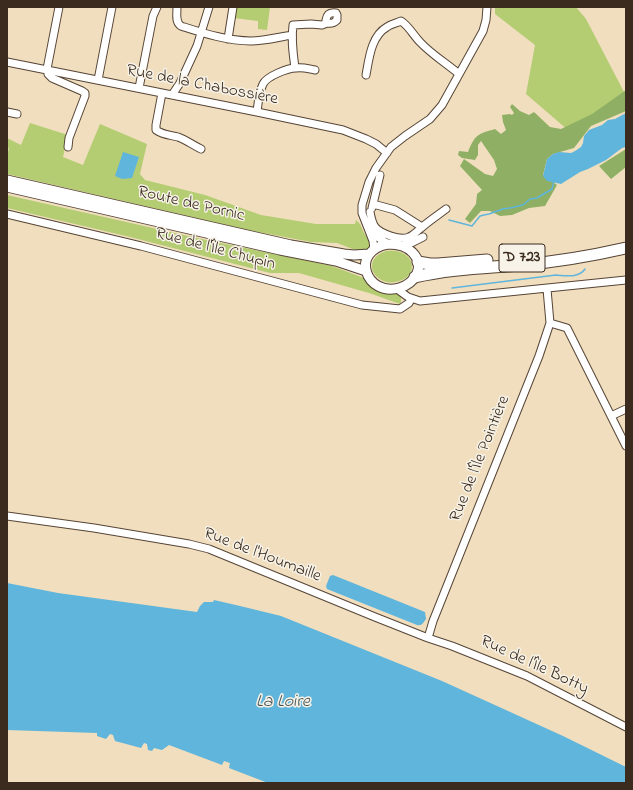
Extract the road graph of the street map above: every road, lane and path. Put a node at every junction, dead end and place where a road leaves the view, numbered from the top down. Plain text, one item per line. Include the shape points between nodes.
1 (59, 7) edge
2 (112, 7) edge
3 (157, 7) edge
4 (177, 7) edge
5 (209, 7) edge
6 (233, 7) edge
7 (487, 7) edge
8 (327, 23) dead end
9 (201, 32) junction
10 (292, 35) junction
11 (228, 39) junction
12 (7, 62) edge
13 (296, 68) junction
14 (47, 70) junction
15 (316, 70) dead end
16 (459, 74) junction
17 (366, 75) dead end
18 (98, 80) junction
19 (138, 88) junction
20 (162, 93) junction
21 (172, 95) junction
22 (7, 112) edge
23 (257, 112) junction
24 (17, 114) dead end
25 (68, 147) dead end
26 (201, 149) dead end
27 (387, 153) junction
28 (380, 175) dead end
29 (7, 180) edge
30 (7, 187) edge
31 (373, 204) junction
32 (446, 209) dead end
33 (366, 212) junction
34 (7, 214) edge
35 (366, 226) junction
36 (422, 227) junction
37 (626, 242) edge
38 (388, 244) junction
39 (401, 246) junction
40 (626, 248) edge
41 (368, 253) junction
42 (416, 257) junction
43 (366, 271) junction
44 (413, 280) junction
45 (626, 280) edge
46 (397, 289) junction
47 (547, 289) junction
48 (411, 299) junction
49 (550, 323) junction
50 (626, 409) edge
51 (611, 416) junction
52 (626, 446) edge
53 (7, 516) edge
54 (428, 638) junction
55 (626, 727) edge

1 - 14 street
2 - 18 street
3 - 19 street
4 - 9 street via 178,24
5 - 9 street
6 - 11 street
7 - 16 street via 483,30
8 - 10 street via 293,25
9 - 11 street
9 - 21 street via 192,59
10 - 11 street via 252,41
10 - 13 street
12 - 14 street, Rue de la Chabossière
13 - 15 street
13 - 23 street via 264,81
14 - 18 street, Rue de la Chabossière
14 - 25 street via 52,78 85,93
16 - 17 street via 418,41 401,20 386,27 379,35 372,47
16 - 27 street via 433,116 404,136
18 - 19 street, Rue de la Chabossière
19 - 20 street, Rue de la Chabossière
20 - 21 street, Rue de la Chabossière
20 - 26 street via 156,130
21 - 23 street, Rue de la Chabossière
22 - 24 street
23 - 27 street, Rue de la Chabossière via 343,130 376,144
27 - 33 street via 369,182 362,205
28 - 31 street
29 - 41 main road, Route de Pornic via 291,245 344,254
30 - 43 main road, Route de Pornic via 272,249 336,261
31 - 33 street
31 - 36 street via 395,210
32 - 36 street
33 - 35 street
33 - 36 street via 379,230 400,239 416,234
34 - 48 street, Rue de l'Île Chupin via 141,246 362,305 400,309
35 - 38 street
35 - 41 street via 373,241
37 - 42 highway, D 723 via 558,254 446,264 430,264
38 - 39 main road
38 - 41 main road
39 - 42 main road
39 - 42 street via 421,238 415,246
40 - 44 highway, D 723 via 554,262 461,270
41 - 43 main road
42 - 44 main road via 418,268
43 - 46 main road via 369,279 378,286
44 - 46 main road
44 - 48 street
45 - 47 street
46 - 48 street
47 - 48 street via 420,301
47 - 49 street, Rue de l'Île Pointière
49 - 51 street via 567,328
49 - 54 street, Rue de l'Île Pointière
50 - 51 street
51 - 52 street
53 - 54 street, Rue de l'Houmaille via 168,540 204,548
54 - 55 street, Rue de l'Île Botty via 527,676

